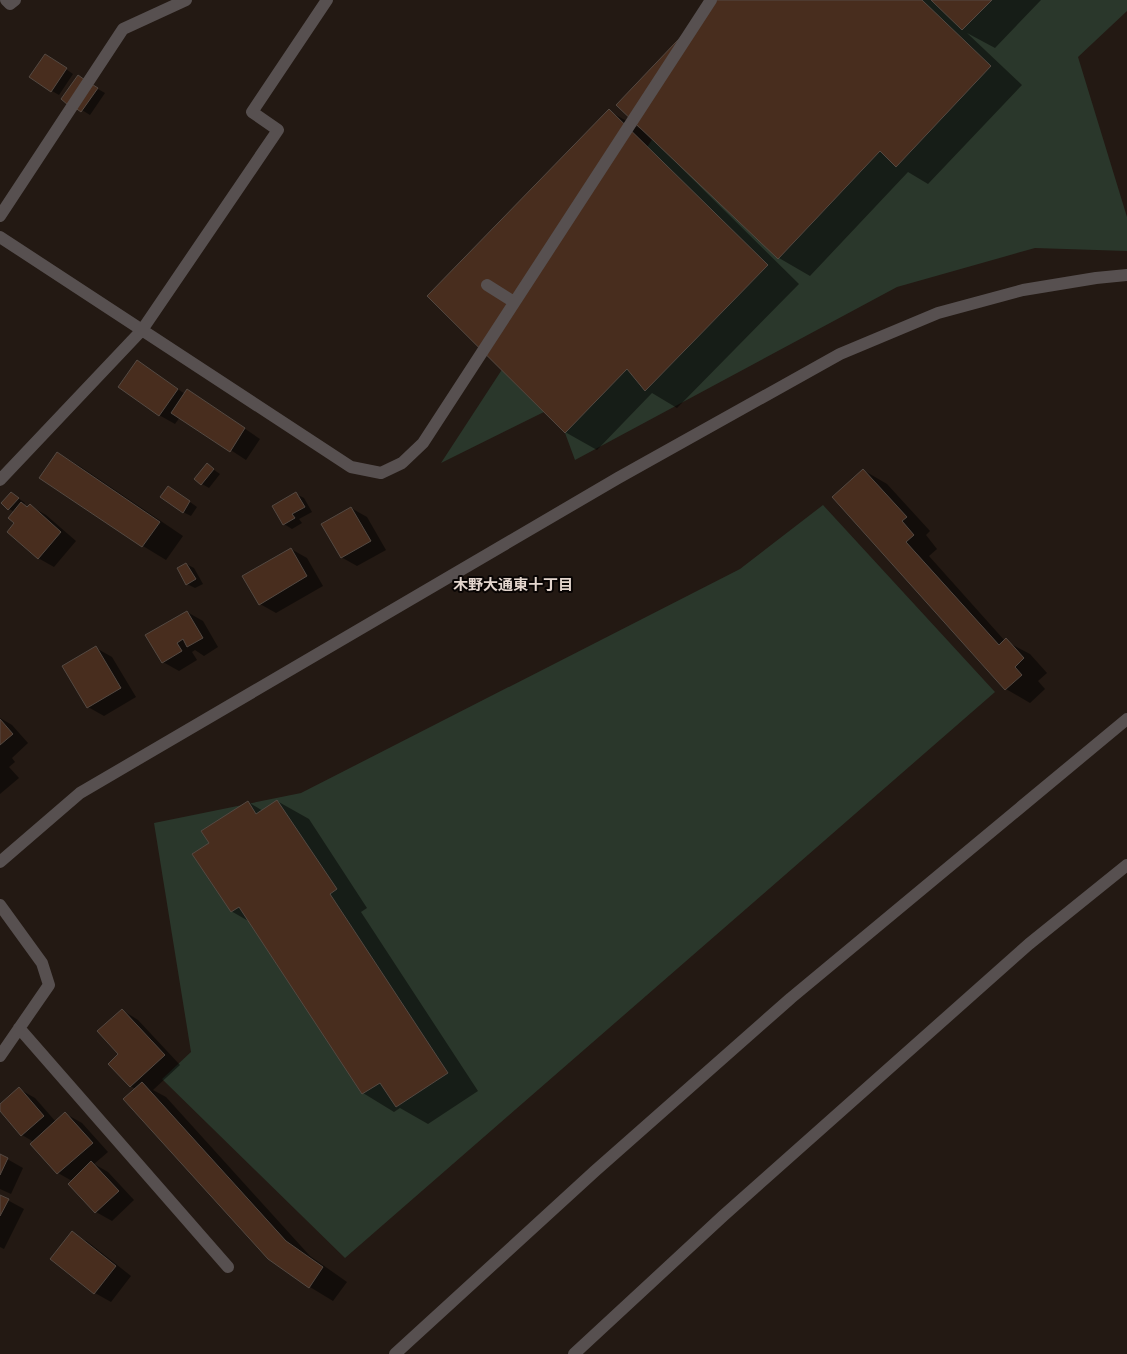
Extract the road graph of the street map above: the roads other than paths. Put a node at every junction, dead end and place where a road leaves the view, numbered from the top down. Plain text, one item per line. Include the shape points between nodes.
1 (6, 0) edge
2 (15, 0) edge
3 (186, 0) edge
4 (327, 0) edge
5 (711, 0) edge
6 (0, 216) edge
7 (0, 237) edge
8 (1127, 275) edge
9 (487, 285) dead end
10 (514, 302) junction
11 (142, 330) junction
12 (0, 480) edge
13 (1127, 719) edge
14 (0, 862) edge
15 (1127, 865) edge
16 (0, 905) edge
17 (19, 1028) junction
18 (0, 1056) edge
19 (228, 1268) dead end
20 (395, 1354) edge
21 (574, 1354) edge

1 - 2 street via 10,4
3 - 6 street via 122,29
4 - 11 street via 252,112 278,130
5 - 10 street
7 - 11 street
8 - 14 street via 1023,290 938,313 840,354 618,478 80,793
9 - 10 street
10 - 11 street via 423,443 402,463 381,473 351,467
11 - 12 street
13 - 20 street via 784,1004 595,1170
15 - 21 street via 1028,944 723,1216
16 - 17 street via 42,963 49,985
17 - 18 street
17 - 19 street

